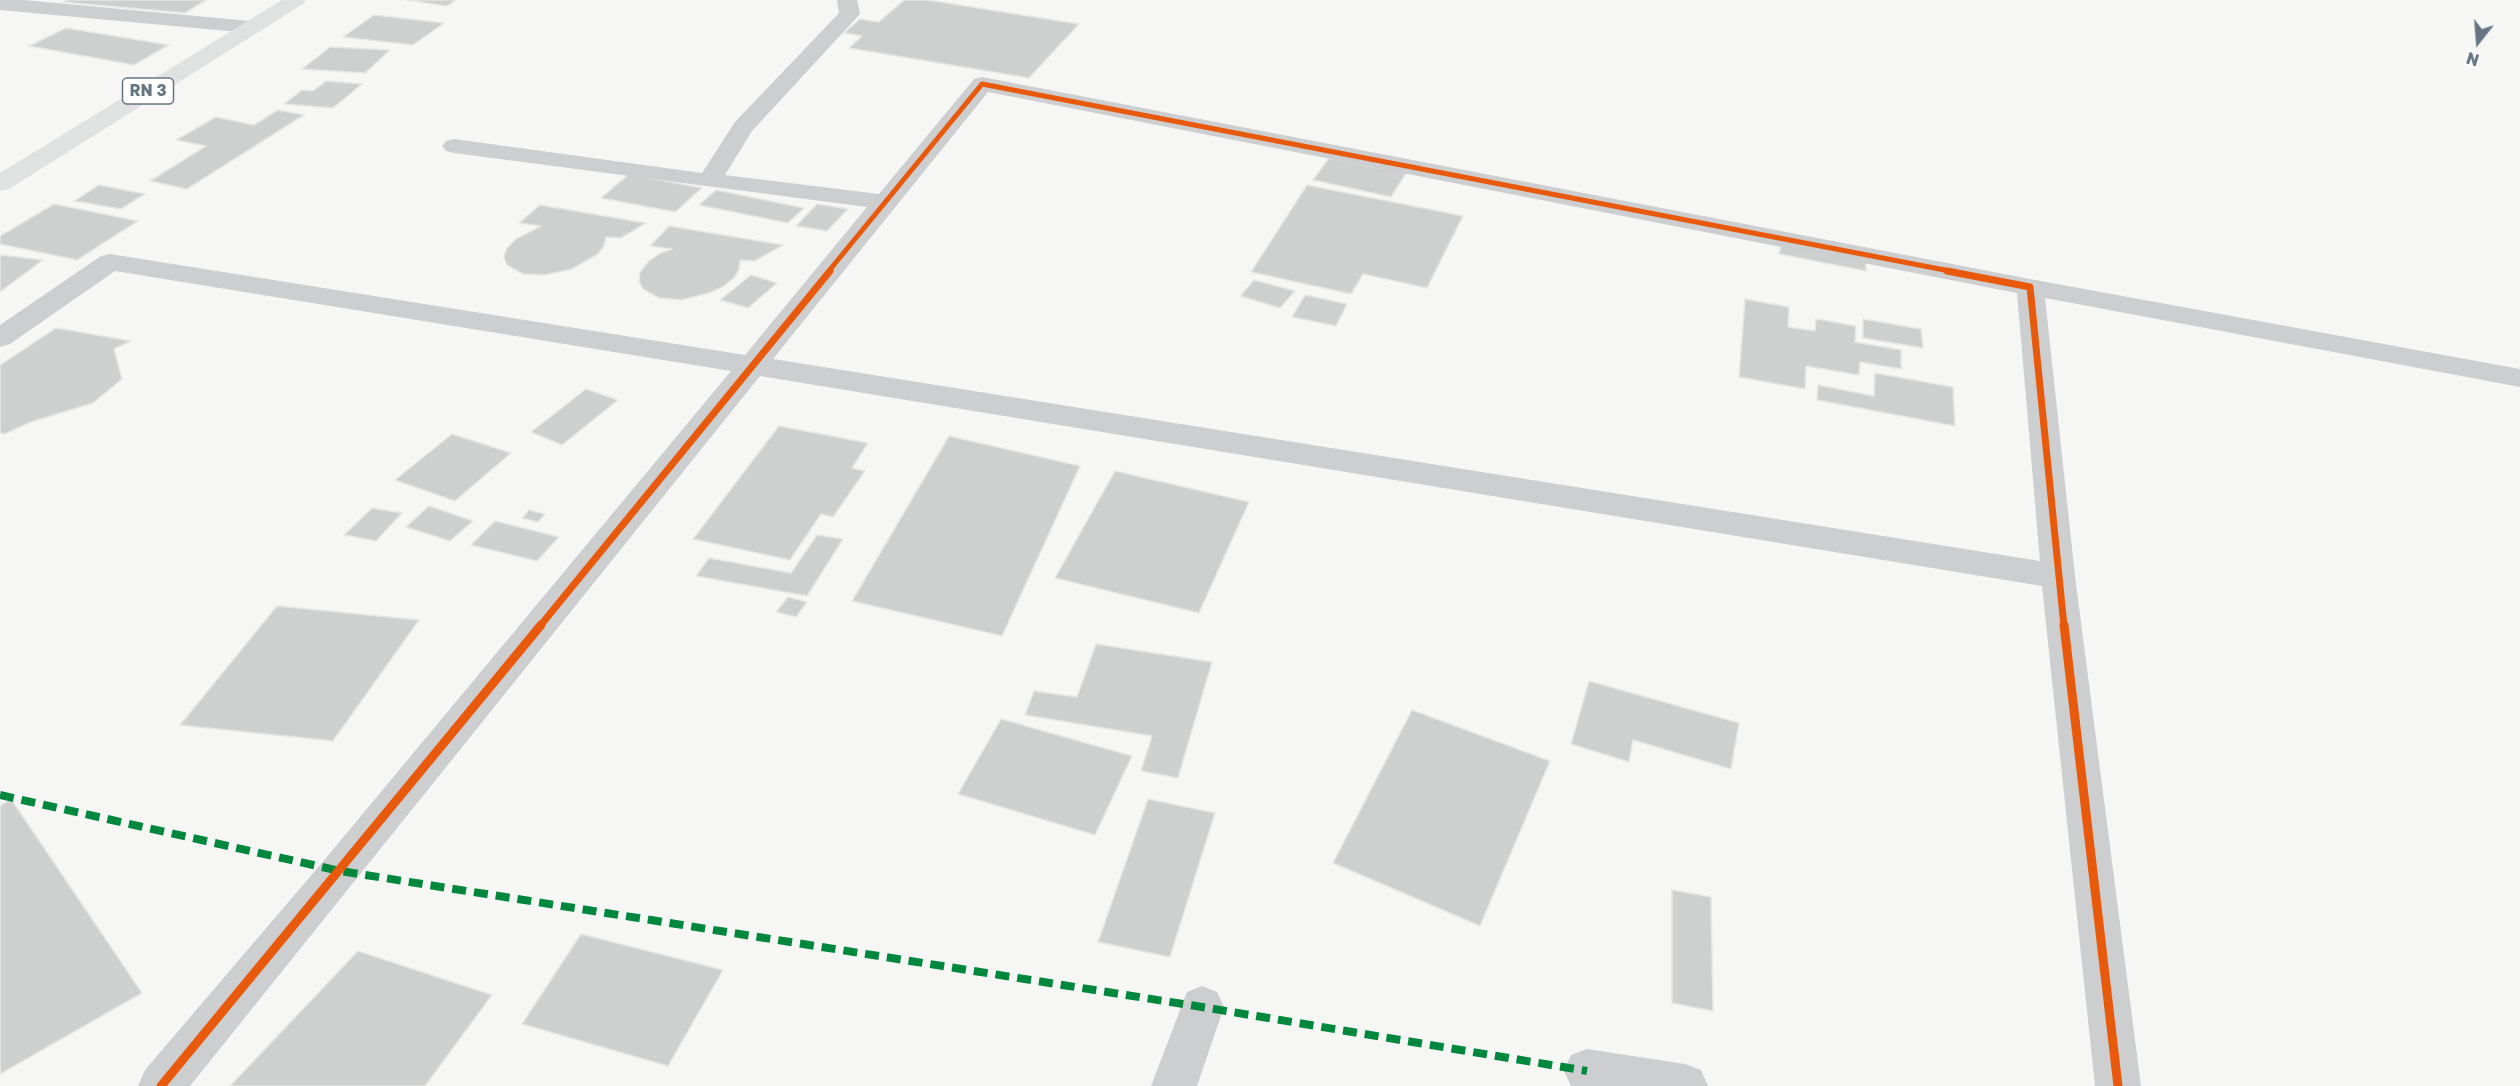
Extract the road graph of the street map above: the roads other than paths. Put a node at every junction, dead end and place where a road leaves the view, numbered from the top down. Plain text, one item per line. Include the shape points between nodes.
1 (296, 0) edge
2 (847, 0) edge
3 (0, 4) edge
4 (250, 27) junction
5 (454, 146) dead end
6 (709, 181) junction
7 (0, 184) edge
8 (885, 202) junction
9 (2030, 286) junction
10 (0, 338) edge
11 (752, 364) junction
12 (2520, 378) edge
13 (2058, 576) junction
14 (1202, 1007) dead end
15 (1587, 1071) dead end
16 (161, 1086) edge
17 (1174, 1086) edge
18 (1685, 1086) edge
19 (2118, 1086) edge

1 - 4 main road, RN 3
2 - 6 street via 850,14 743,127
3 - 4 street
4 - 7 main road, RN 3
5 - 6 street
6 - 8 street
8 - 9 street via 982,84
8 - 11 street
9 - 12 street
9 - 13 street
10 - 11 street via 110,262
11 - 13 street
11 - 16 street
13 - 19 street
14 - 17 street
15 - 18 street

